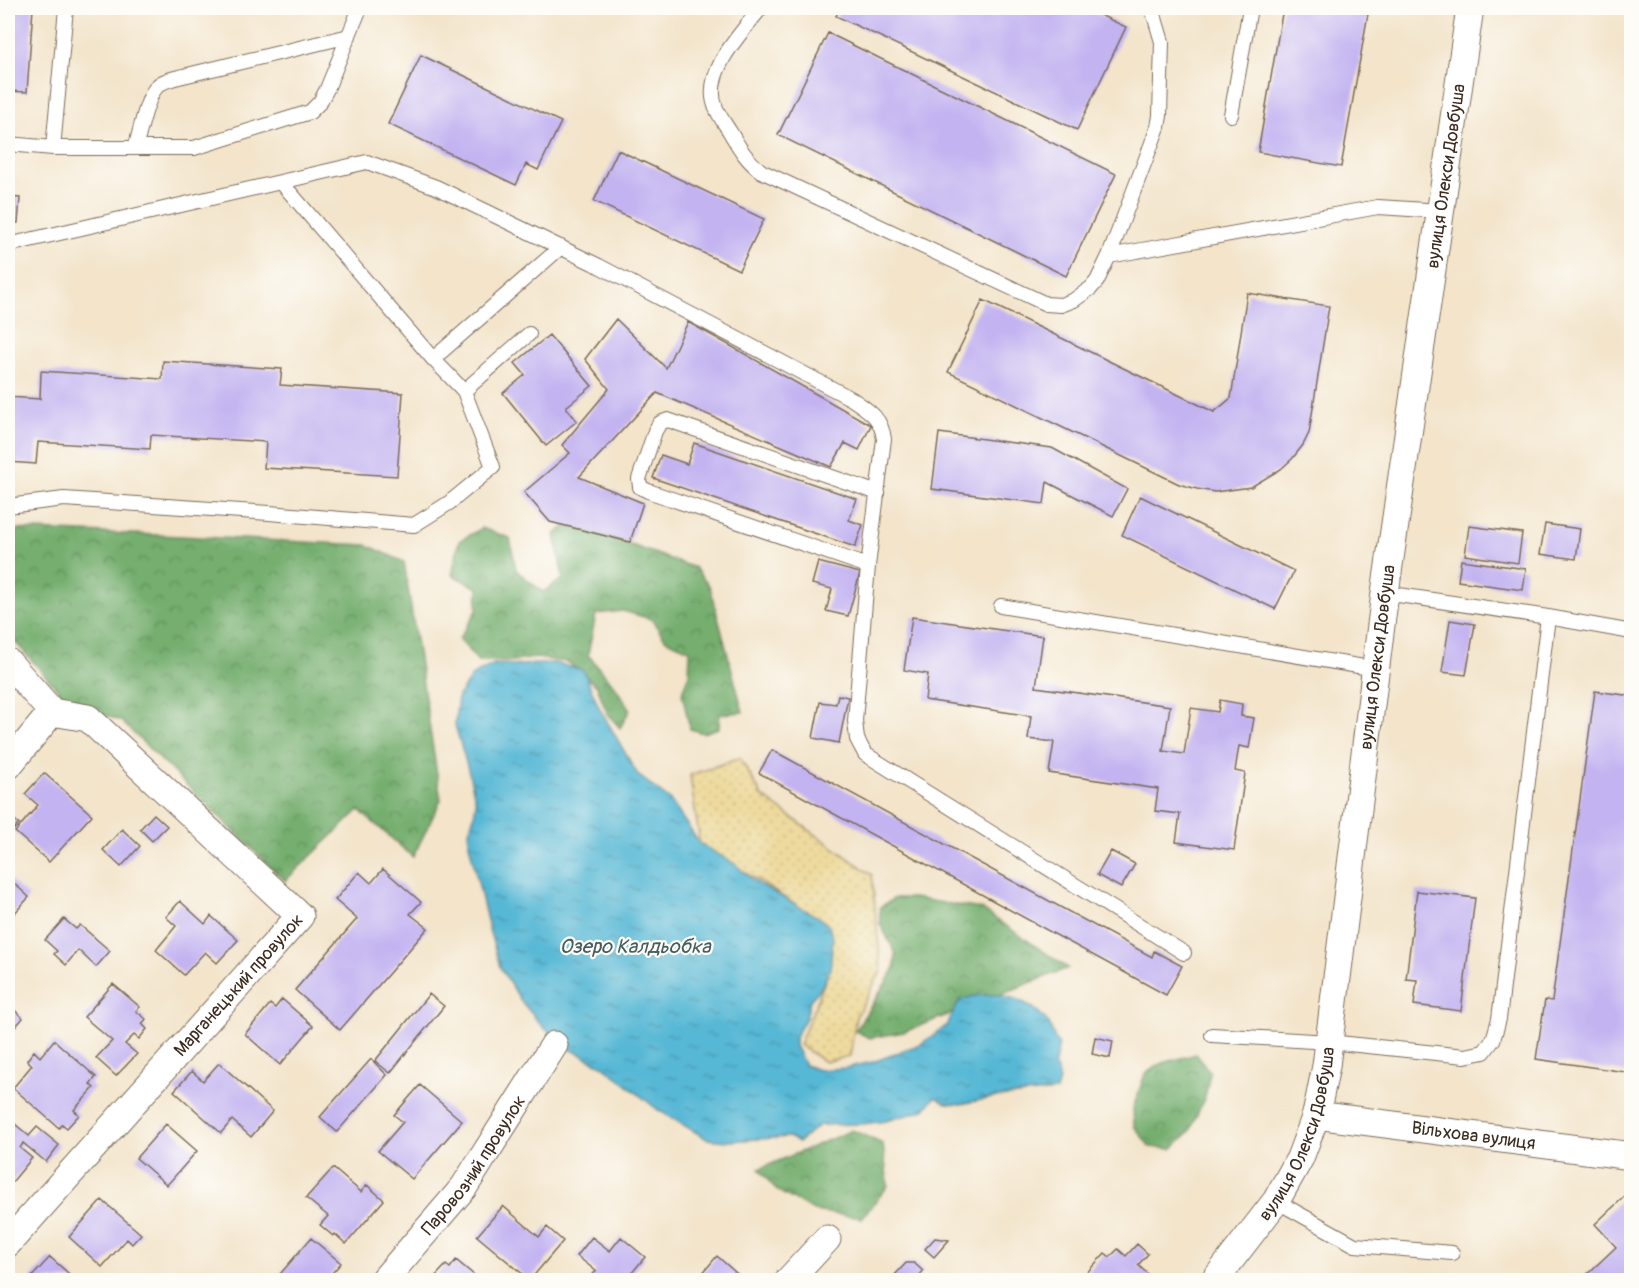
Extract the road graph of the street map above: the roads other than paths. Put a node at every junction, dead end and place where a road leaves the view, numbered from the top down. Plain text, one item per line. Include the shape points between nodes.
1 (66, 8) edge
2 (360, 8) edge
3 (761, 8) edge
4 (1152, 8) edge
5 (1250, 8) edge
6 (1470, 8) edge
7 (349, 36) junction
8 (1231, 116) dead end
9 (8, 144) edge
10 (53, 148) junction
11 (135, 148) junction
12 (281, 182) junction
13 (1441, 211) junction
14 (8, 245) edge
15 (561, 247) junction
16 (1108, 256) junction
17 (529, 334) dead end
18 (433, 359) junction
19 (464, 391) junction
20 (878, 493) junction
21 (8, 506) edge
22 (868, 566) junction
23 (1385, 593) junction
24 (1001, 606) dead end
25 (1548, 616) junction
26 (1632, 632) edge
27 (8, 662) edge
28 (1376, 669) junction
29 (52, 712) junction
30 (8, 766) edge
31 (1184, 953) dead end
32 (1212, 1035) dead end
33 (1329, 1042) junction
34 (554, 1045) dead end
35 (1316, 1115) junction
36 (1632, 1156) edge
37 (1276, 1201) junction
38 (826, 1239) dead end
39 (8, 1243) edge
40 (1452, 1253) dead end
41 (1221, 1278) edge
42 (384, 1281) edge
43 (789, 1281) edge

1 - 10 lane
2 - 7 lane
3 - 16 lane via 721,60 713,96 715,107 744,156 761,171 1046,304 1061,305 1091,288
4 - 16 lane via 1162,42 1160,117
5 - 8 lane
6 - 13 street, вулиця Олекси Довбуша
7 - 11 lane via 163,82 150,99
7 - 11 lane via 324,95 310,112 194,148
9 - 10 lane
10 - 11 lane
12 - 14 lane
12 - 15 lane via 367,162 436,187
12 - 18 lane
13 - 16 lane via 1378,207
13 - 23 street, вулиця Олекси Довбуша
15 - 18 lane
15 - 20 lane via 852,399 874,415 884,439
17 - 19 lane
18 - 19 lane
19 - 21 lane via 494,467 414,525 64,499
20 - 22 lane
20 - 22 lane via 668,420 655,431 639,479 640,487 648,491
22 - 31 lane via 855,721 857,739 865,754
23 - 25 lane
23 - 28 street, вулиця Олекси Довбуша
24 - 28 lane
25 - 26 lane
25 - 33 lane via 1499,1019 1493,1040 1484,1052 1465,1056
27 - 29 street
28 - 33 street, вулиця Олекси Довбуша
29 - 30 street
29 - 39 street, Марганецький провулок via 88,718 300,916
32 - 33 lane
33 - 35 street, вулиця Олекси Довбуша
34 - 42 street, Паровозний провулок via 464,1187
35 - 36 street, Вільхова вулиця
35 - 37 street, вулиця Олекси Довбуша via 1300,1158
37 - 40 lane via 1355,1245
37 - 41 street, вулиця Олекси Довбуша
38 - 43 street

